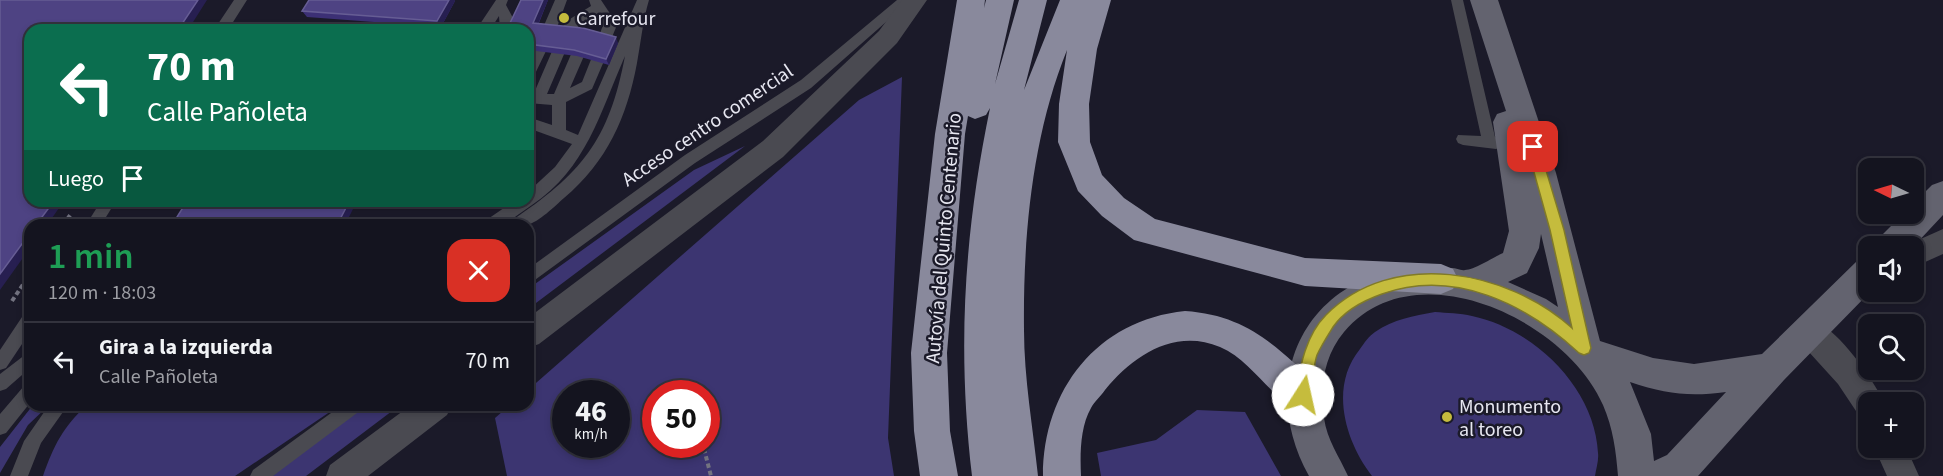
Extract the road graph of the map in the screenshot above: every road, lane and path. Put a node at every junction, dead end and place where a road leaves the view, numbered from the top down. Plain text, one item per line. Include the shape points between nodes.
1 (241, 0) edge
2 (643, 0) edge
3 (905, 0) edge
4 (915, 0) edge
5 (972, 0) edge
6 (1000, 0) edge
7 (1033, 0) edge
8 (1074, 0) edge
9 (1097, 0) edge
10 (1457, 0) edge
11 (1484, 0) edge
12 (501, 2) edge
13 (560, 2) edge
14 (596, 4) edge
15 (637, 21) junction
16 (225, 24) edge
17 (487, 24) edge
18 (506, 24) edge
19 (544, 26) edge
20 (568, 32) edge
21 (586, 34) edge
22 (605, 39) edge
23 (538, 51) edge
24 (558, 52) edge
25 (577, 56) edge
26 (534, 60) edge
27 (597, 62) edge
28 (534, 96) edge
29 (534, 98) edge
30 (558, 100) junction
31 (534, 124) edge
32 (560, 134) junction
33 (1463, 140) dead end
34 (582, 142) junction
35 (1511, 144) junction
36 (534, 194) edge
37 (1943, 194) edge
38 (517, 207) edge
39 (499, 219) edge
40 (524, 219) edge
41 (1903, 236) edge
42 (1943, 241) edge
43 (1924, 250) edge
44 (534, 274) edge
45 (1456, 281) junction
46 (24, 283) edge
47 (1858, 284) edge
48 (6, 310) dead end
49 (24, 328) edge
50 (534, 330) edge
51 (1809, 331) junction
52 (1587, 351) junction
53 (929, 353) junction
54 (0, 363) edge
55 (24, 363) edge
56 (1771, 369) junction
57 (0, 384) edge
58 (1862, 392) edge
59 (1303, 395) junction
60 (24, 398) edge
61 (54, 411) edge
62 (347, 411) edge
63 (428, 411) edge
64 (0, 427) edge
65 (706, 458) edge
66 (1895, 458) edge
67 (19, 476) edge
68 (259, 476) edge
69 (342, 476) edge
70 (711, 476) edge
71 (939, 476) edge
72 (991, 476) edge
73 (1019, 476) edge
74 (1062, 476) edge
75 (1329, 476) edge
76 (1637, 476) edge
77 (1664, 476) edge
78 (1903, 476) edge

1 - 16 lane
2 - 15 lane
3 - 44 lane, Acceso centro comercial via 806,84 690,159
4 - 50 street via 888,37 773,149
5 - 53 highway, Autovía del Quinto Centenario via 948,156
6 - 53 highway via 967,144 947,307
7 - 72 highway via 1016,55 982,268 982,399
8 - 73 highway via 1027,126 1016,191 1006,332
9 - 45 highway via 1082,49 1074,104 1074,142 1089,182 1113,207 1146,230 1305,272
10 - 35 lane
11 - 35 main road via 1498,49
12 - 17 lane
12 - 18 lane
13 - 19 lane
14 - 20 lane via 570,25
14 - 21 lane
14 - 22 lane via 610,25
15 - 34 lane
15 - 40 lane, Acceso centro comercial via 630,72 608,136 565,189
23 - 26 lane
24 - 28 lane
25 - 30 lane
27 - 30 lane via 587,85
29 - 30 lane
30 - 32 lane
31 - 32 lane
32 - 34 lane
33 - 35 lane
34 - 36 lane via 560,172
35 - 45 main road via 1525,231 1522,248 1515,262
35 - 52 main road via 1557,230
37 - 41 main road
38 - 39 lane
42 - 43 street
45 - 52 main road via 1501,293 1531,307
45 - 59 main road via 1398,282 1359,296 1329,321 1310,355
46 - 48 path
47 - 51 main road
49 - 54 lane
51 - 56 main road
51 - 58 street via 1844,366
52 - 56 main road via 1653,374 1694,380
52 - 76 main road via 1613,385 1629,419 1638,454
53 - 71 highway, Autovía del Quinto Centenario via 932,430
55 - 57 lane
56 - 77 main road via 1680,468
59 - 74 highway via 1273,366 1227,333 1194,326 1166,327 1133,340 1100,367 1074,403 1061,458
59 - 75 main road via 1312,444
60 - 64 lane
61 - 67 lane via 43,423 22,461
62 - 68 lane
63 - 69 street
65 - 70 path
66 - 78 street

